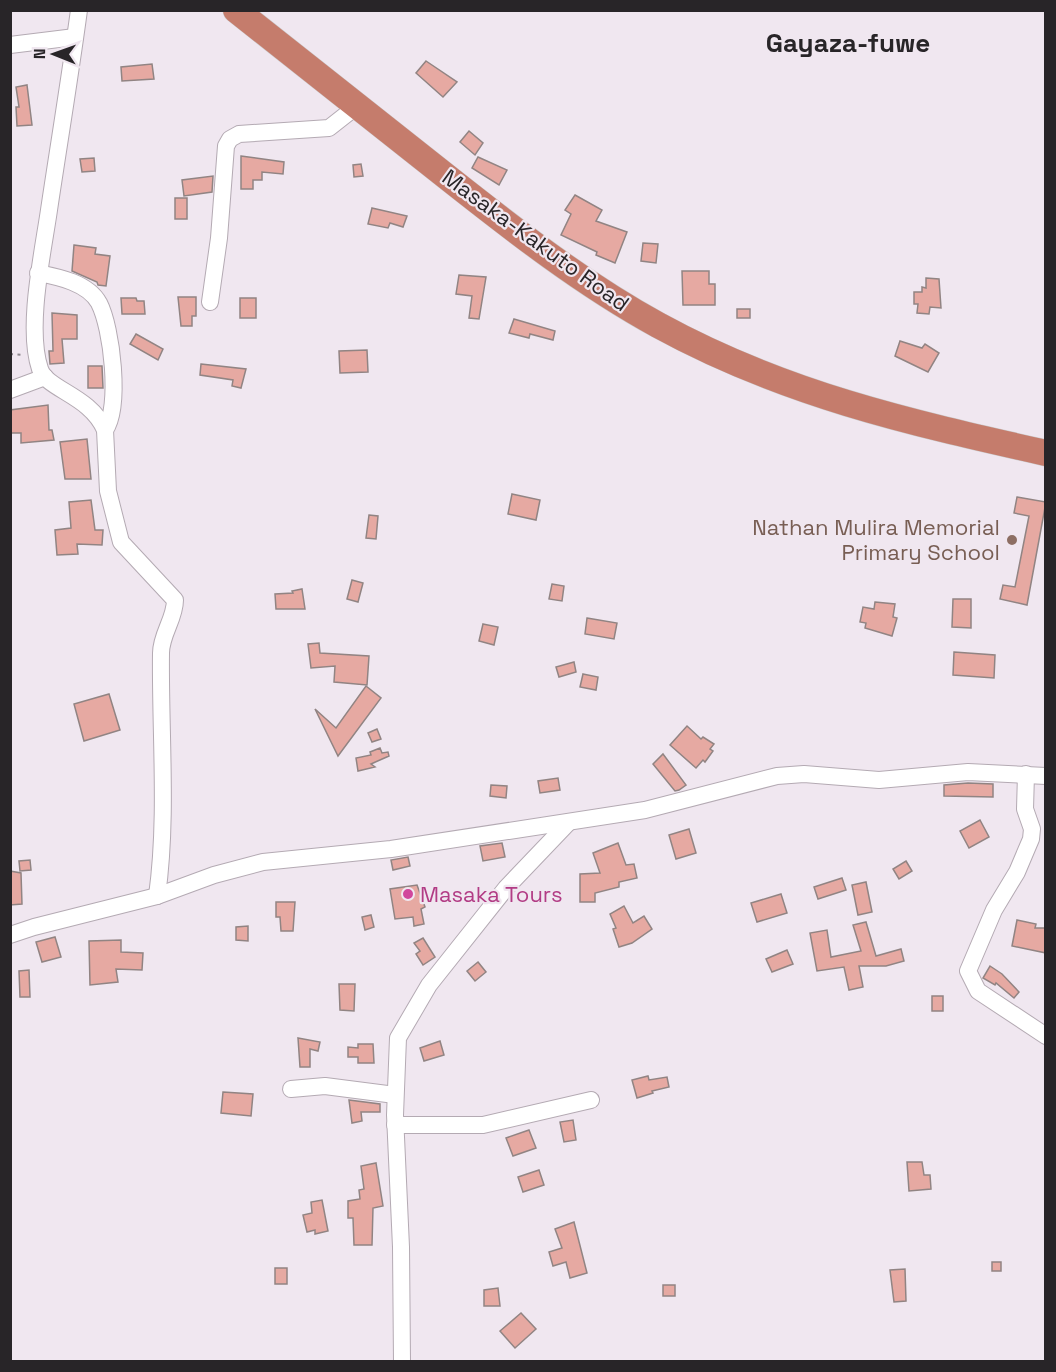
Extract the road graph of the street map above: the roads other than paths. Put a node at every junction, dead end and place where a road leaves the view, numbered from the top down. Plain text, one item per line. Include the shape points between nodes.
1 (79, 10) edge
2 (236, 10) edge
3 (75, 37) junction
4 (10, 45) edge
5 (357, 106) junction
6 (38, 273) junction
7 (210, 302) dead end
8 (45, 377) junction
9 (10, 390) edge
10 (105, 430) junction
11 (1046, 453) edge
12 (1026, 774) junction
13 (1046, 776) edge
14 (569, 822) junction
15 (157, 896) junction
16 (10, 935) edge
17 (1046, 1036) edge
18 (291, 1089) dead end
19 (395, 1095) junction
20 (591, 1101) dead end
21 (395, 1125) junction
22 (402, 1362) edge

1 - 3 street
2 - 5 highway, Masaka-Kakuto Road
3 - 4 street
3 - 6 street
5 - 7 street via 329,128 239,134 230,139 226,146
5 - 11 highway, Masaka-Kakuto Road via 568,268 659,325 823,398
6 - 8 street via 36,327 40,369
6 - 10 street via 81,286 99,303 111,352 113,383 112,417
8 - 9 street
8 - 10 street via 90,407
10 - 15 street via 108,490 121,542 176,600 161,645 164,832
12 - 13 street
12 - 14 street via 968,772 879,780 804,774 777,776 645,810
12 - 17 street via 1025,809 1031,839 994,910 969,971 978,991
14 - 15 street via 410,847 264,862
14 - 19 street via 506,888 414,1008 398,1038
15 - 16 street
18 - 19 street via 326,1086
19 - 21 street
20 - 21 street via 483,1125
21 - 22 street

